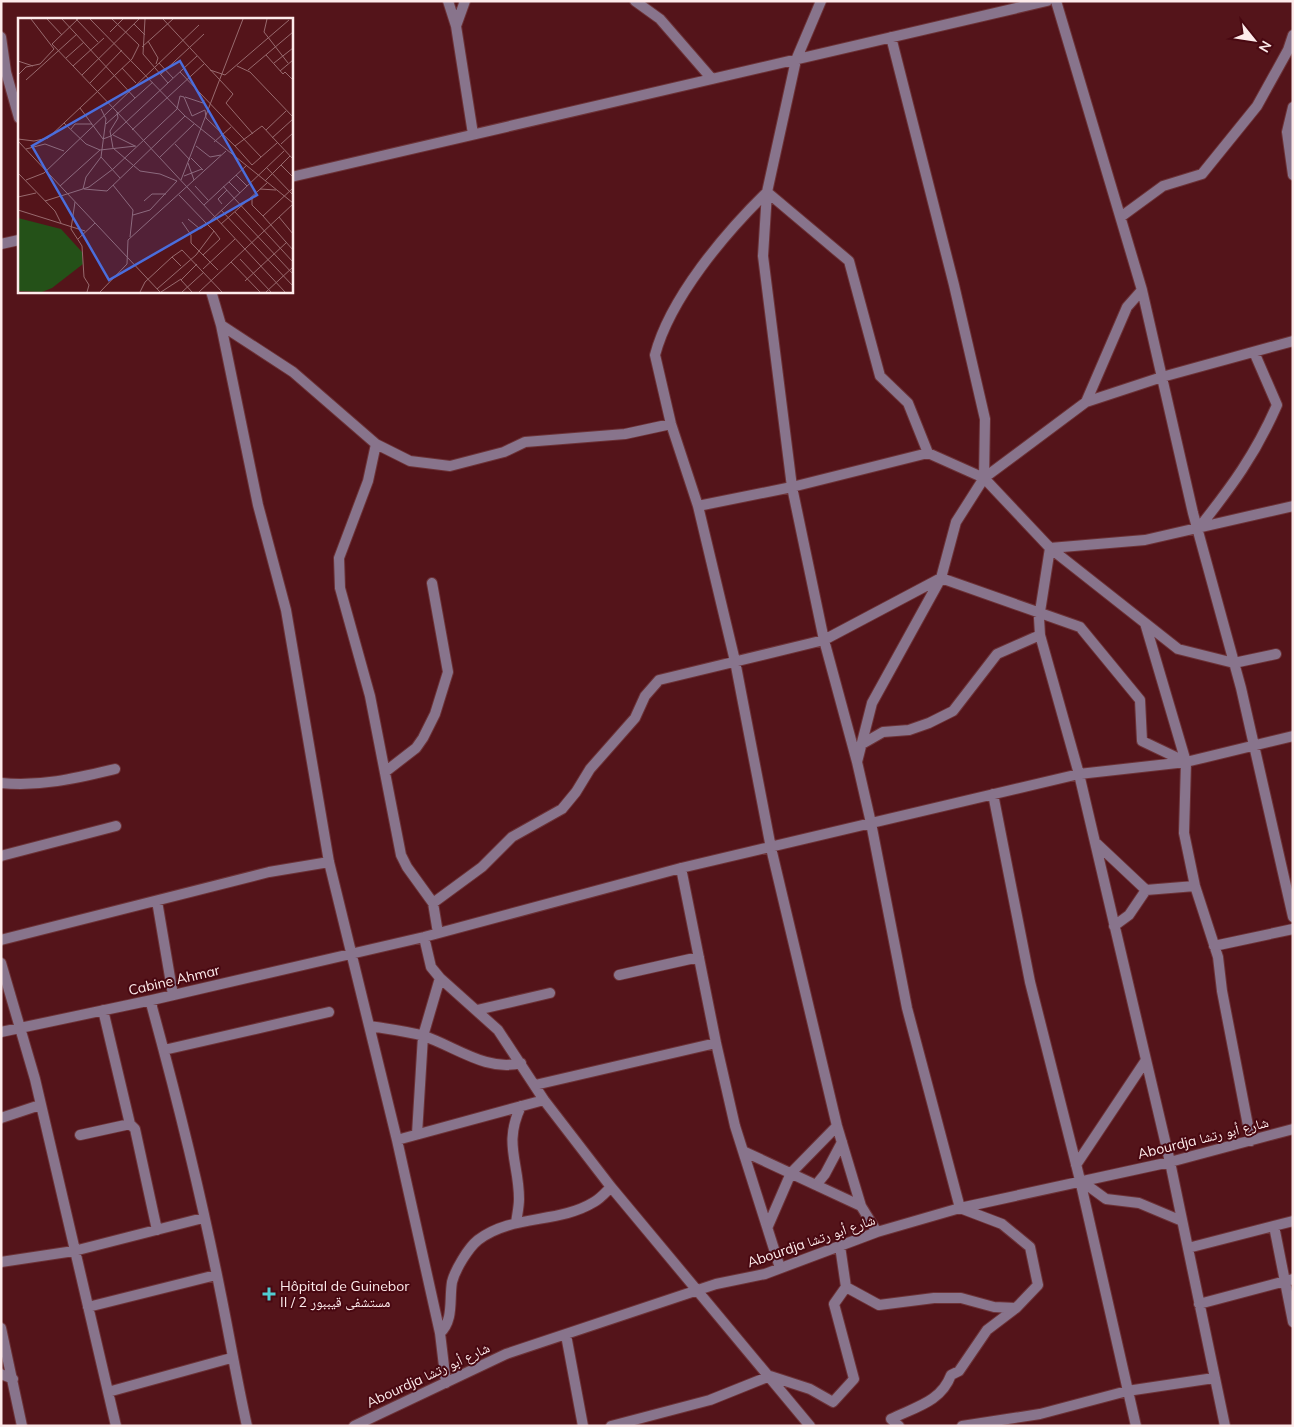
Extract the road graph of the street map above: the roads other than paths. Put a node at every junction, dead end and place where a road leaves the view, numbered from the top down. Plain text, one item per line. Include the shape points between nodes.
1 (448, 1) edge
2 (465, 1) edge
3 (635, 1) edge
4 (821, 1) edge
5 (1047, 1) edge
6 (1056, 1) edge
7 (456, 26) junction
8 (1293, 35) edge
9 (1, 37) edge
10 (891, 37) junction
11 (796, 60) junction
12 (712, 79) junction
13 (1293, 107) edge
14 (18, 114) edge
15 (473, 134) junction
16 (1293, 175) edge
17 (292, 177) edge
18 (767, 192) junction
19 (1122, 216) junction
20 (18, 240) edge
21 (1, 244) edge
22 (1142, 290) junction
23 (211, 292) edge
24 (221, 325) junction
25 (1293, 341) edge
26 (1254, 352) junction
27 (1162, 377) junction
28 (1086, 402) junction
29 (671, 424) junction
30 (376, 444) junction
31 (928, 453) junction
32 (984, 478) junction
33 (792, 487) junction
34 (698, 506) junction
35 (1293, 506) edge
36 (1198, 529) junction
37 (1050, 548) junction
38 (942, 578) junction
39 (432, 583) dead end
40 (1040, 613) junction
41 (1145, 623) junction
42 (1040, 635) junction
43 (824, 640) junction
44 (1276, 654) dead end
45 (735, 661) junction
46 (1234, 664) junction
47 (1293, 736) edge
48 (862, 744) junction
49 (1255, 745) junction
50 (857, 762) junction
51 (1186, 762) junction
52 (115, 769) dead end
53 (385, 772) junction
54 (1079, 774) junction
55 (1, 783) edge
56 (993, 794) junction
57 (871, 823) junction
58 (116, 826) dead end
59 (1095, 842) junction
60 (771, 848) junction
61 (1, 856) edge
62 (329, 862) junction
63 (682, 868) junction
64 (1195, 886) junction
65 (1146, 890) junction
66 (157, 901) junction
67 (433, 903) junction
68 (1293, 917) edge
69 (1114, 926) junction
70 (1293, 929) edge
71 (438, 933) junction
72 (424, 937) junction
73 (1, 940) edge
74 (1214, 946) junction
75 (352, 953) junction
76 (699, 957) junction
77 (1, 963) edge
78 (619, 975) dead end
79 (440, 978) junction
80 (550, 993) dead end
81 (172, 995) junction
82 (152, 1000) junction
83 (103, 1010) junction
84 (477, 1010) junction
85 (329, 1012) dead end
86 (370, 1026) junction
87 (19, 1027) junction
88 (1, 1032) edge
89 (423, 1036) junction
90 (716, 1044) junction
91 (164, 1050) junction
92 (1146, 1060) junction
93 (521, 1063) junction
94 (535, 1085) junction
95 (544, 1100) junction
96 (40, 1105) junction
97 (521, 1106) junction
98 (1, 1118) edge
99 (130, 1124) junction
100 (838, 1126) junction
101 (1293, 1129) edge
102 (417, 1134) junction
103 (80, 1135) dead end
104 (397, 1140) junction
105 (1251, 1141) junction
106 (842, 1142) junction
107 (745, 1152) junction
108 (1170, 1162) junction
109 (1076, 1165) junction
110 (791, 1173) junction
111 (1080, 1180) junction
112 (816, 1185) junction
113 (611, 1186) junction
114 (860, 1206) junction
115 (960, 1208) junction
116 (203, 1218) junction
117 (1182, 1221) junction
118 (1293, 1221) edge
119 (516, 1223) junction
120 (768, 1226) junction
121 (1274, 1226) junction
122 (157, 1230) junction
123 (877, 1232) junction
124 (840, 1246) junction
125 (1188, 1248) junction
126 (74, 1251) junction
127 (1, 1262) edge
128 (780, 1268) junction
129 (216, 1275) junction
130 (1288, 1280) edge
131 (846, 1287) junction
132 (696, 1291) junction
133 (1199, 1304) junction
134 (88, 1307) junction
135 (1016, 1308) junction
136 (1293, 1322) edge
137 (2, 1331) edge
138 (440, 1333) junction
139 (566, 1335) junction
140 (231, 1358) junction
141 (1, 1374) edge
142 (770, 1376) junction
143 (1214, 1378) junction
144 (13, 1380) junction
145 (446, 1383) junction
146 (1127, 1391) junction
147 (108, 1392) junction
148 (22, 1426) edge
149 (116, 1426) edge
150 (247, 1426) edge
151 (354, 1426) edge
152 (583, 1426) edge
153 (611, 1426) edge
154 (810, 1426) edge
155 (899, 1426) edge
156 (962, 1426) edge
157 (1136, 1426) edge
158 (1225, 1426) edge

1 - 7 street
2 - 7 street
3 - 12 street via 660,19
4 - 11 street
5 - 10 street
6 - 19 street
7 - 15 street
8 - 19 street via 1256,106 1202,174 1163,186
9 - 14 street via 6,72
10 - 11 street
10 - 32 street via 985,419
11 - 12 street
11 - 18 street
12 - 15 street
13 - 16 street via 1287,132
15 - 17 street
18 - 29 street via 743,215 686,290 658,344 655,355
18 - 31 street via 849,261 880,376 908,403
18 - 33 street via 763,256
19 - 22 street
20 - 21 street
22 - 27 street
22 - 28 street via 1127,307
23 - 24 street
24 - 30 street via 293,372
24 - 62 street via 258,505 286,610
25 - 26 street
26 - 27 street
26 - 36 street via 1277,405 1261,441 1238,478
27 - 28 street
27 - 36 street
28 - 32 street
29 - 30 street via 625,434 525,442 504,452 450,466 410,461
29 - 34 street
30 - 53 street via 368,481 339,558 340,588 370,696
31 - 32 street
31 - 33 street
32 - 37 street
32 - 38 street via 956,522
33 - 34 street
33 - 43 street
34 - 45 street
35 - 36 street
36 - 37 street via 1145,540
36 - 46 street
37 - 40 street
37 - 41 street
38 - 40 street
38 - 43 street
38 - 48 street via 872,703
39 - 53 street via 448,672 423,738 416,748
40 - 42 street
40 - 51 street via 1080,627 1140,700 1142,740
41 - 46 street via 1178,649
41 - 51 street
42 - 48 street via 997,654 953,711 909,730 883,732
42 - 54 street
43 - 45 street
43 - 50 street
44 - 46 street
45 - 60 street
45 - 67 street via 659,680 645,696 635,718 590,769 562,809 512,837 482,867
46 - 49 street
47 - 49 street, Cabine Ahmar
48 - 50 street
49 - 51 street, Cabine Ahmar
49 - 68 street
50 - 57 street
51 - 54 street, Cabine Ahmar
51 - 64 street via 1184,833
52 - 55 street via 61,782
53 - 67 street via 402,855
54 - 56 street, Cabine Ahmar
54 - 59 street
56 - 57 street, Cabine Ahmar
56 - 109 street via 1030,982
57 - 60 street, Cabine Ahmar
57 - 115 street via 906,1008
58 - 61 street
59 - 65 street
59 - 69 street
60 - 63 street, Cabine Ahmar
60 - 100 street
62 - 66 street via 269,872
62 - 75 street
63 - 71 street, Cabine Ahmar
63 - 76 street
64 - 65 street
64 - 74 street
65 - 69 street via 1129,915
66 - 73 street
66 - 81 street
67 - 71 street
69 - 92 street
70 - 74 street
71 - 72 street, Cabine Ahmar
72 - 75 street, Cabine Ahmar
72 - 79 street via 428,960
74 - 105 street
75 - 81 street, Cabine Ahmar
75 - 86 street
76 - 78 street
76 - 90 street
77 - 87 street
79 - 84 street
79 - 89 street
80 - 84 street
81 - 82 street, Cabine Ahmar
82 - 83 street, Cabine Ahmar
82 - 91 street
83 - 87 street, Cabine Ahmar
83 - 99 street
84 - 93 street via 498,1030
85 - 91 street
86 - 89 street
86 - 104 street
87 - 88 street, Cabine Ahmar
87 - 96 street
89 - 93 street via 482,1061 504,1066
89 - 102 street
90 - 94 street
90 - 107 street via 735,1126
91 - 116 street
92 - 108 street
92 - 109 street
93 - 94 street
94 - 95 street
95 - 97 street
95 - 113 street
96 - 98 street
96 - 126 street
97 - 102 street
97 - 119 street via 512,1134 519,1200
99 - 103 street
99 - 122 street via 135,1129
100 - 106 street
100 - 110 street
101 - 105 street, Abourdja شارع أبو رتشا
102 - 104 street
104 - 138 street
105 - 108 street, Abourdja شارع أبو رتشا
106 - 112 street
106 - 114 street
107 - 110 street
107 - 120 street
108 - 111 street, Abourdja شارع أبو رتشا
108 - 117 street
109 - 111 street
110 - 112 street
110 - 120 street
111 - 115 street, Abourdja شارع أبو رتشا
111 - 117 street via 1106,1199 1139,1203
111 - 146 street
112 - 114 street
113 - 119 street via 596,1202 578,1210
113 - 132 street
114 - 123 street
115 - 123 street, Abourdja شارع أبو رتشا
115 - 135 street via 1002,1224 1030,1248 1038,1285
116 - 122 street
116 - 129 street
117 - 125 street
118 - 121 street
119 - 138 street via 491,1232 476,1242 453,1280 448,1321
120 - 128 street
121 - 125 street
121 - 130 street
122 - 126 street
123 - 124 street, Abourdja شارع أبو رتشا
124 - 128 street, Abourdja شارع أبو رتشا
124 - 131 street
125 - 133 street
126 - 127 street
126 - 134 street
128 - 132 street, Abourdja شارع أبو رتشا
129 - 134 street
129 - 140 street
130 - 133 street
130 - 136 street
131 - 135 street via 878,1305 961,1298 994,1307
131 - 142 street via 834,1304 854,1379 833,1402 810,1389
132 - 139 street, Abourdja شارع أبو رتشا
132 - 142 street
133 - 143 street
134 - 147 street
135 - 155 street via 987,1330 959,1371 951,1375 946,1388 930,1401 891,1419
137 - 144 street
138 - 145 street
139 - 145 street, Abourdja شارع أبو رتشا via 506,1354
139 - 152 street
140 - 147 street
140 - 150 street
141 - 144 street
142 - 153 street via 710,1400
142 - 154 street
143 - 146 street
143 - 158 street
144 - 148 street
145 - 151 street, Abourdja شارع أبو رتشا
146 - 156 street via 1040,1414
146 - 157 street
147 - 149 street

